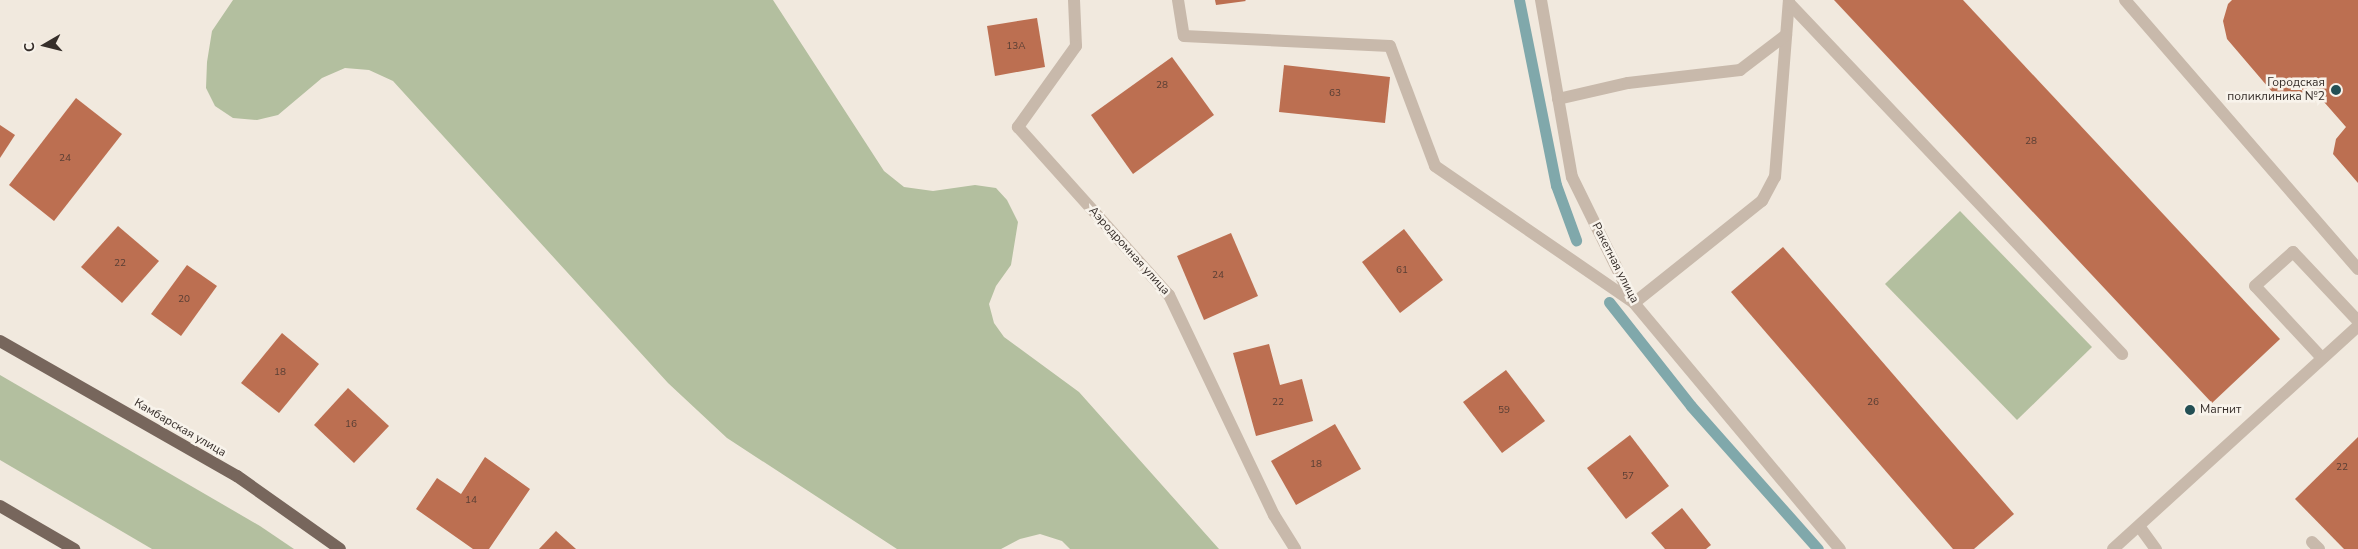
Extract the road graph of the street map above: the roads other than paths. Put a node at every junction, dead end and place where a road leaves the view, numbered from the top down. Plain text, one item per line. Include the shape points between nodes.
1 (1074, 0) edge
2 (1178, 0) edge
3 (1541, 0) edge
4 (2125, 0) edge
5 (1789, 2) edge
6 (1786, 35) junction
7 (1558, 99) junction
8 (2358, 269) edge
9 (1634, 303) junction
10 (2358, 321) edge
11 (2358, 326) edge
12 (0, 341) edge
13 (2122, 354) dead end
14 (2322, 358) junction
15 (0, 506) edge
16 (2138, 526) junction
17 (74, 549) edge
18 (340, 549) edge
19 (1295, 549) edge
20 (1840, 549) edge
21 (2113, 549) edge
22 (2156, 549) edge

1 - 19 street, Аэродромная улица via 1076,46 1018,127 1169,295 1274,515
2 - 9 street via 1184,36 1390,46 1435,166
3 - 7 street, Ракетная улица
4 - 8 street
5 - 6 street
5 - 13 street
6 - 7 street via 1740,70 1628,83
6 - 9 street via 1776,177 1762,201
7 - 9 street, Ракетная улица via 1572,178
9 - 20 street, Ракетная улица
10 - 14 street via 2293,252 2255,286
11 - 14 street
12 - 18 main road, Камбарская улица via 237,476
14 - 16 street
15 - 17 main road
16 - 21 street
16 - 22 street

